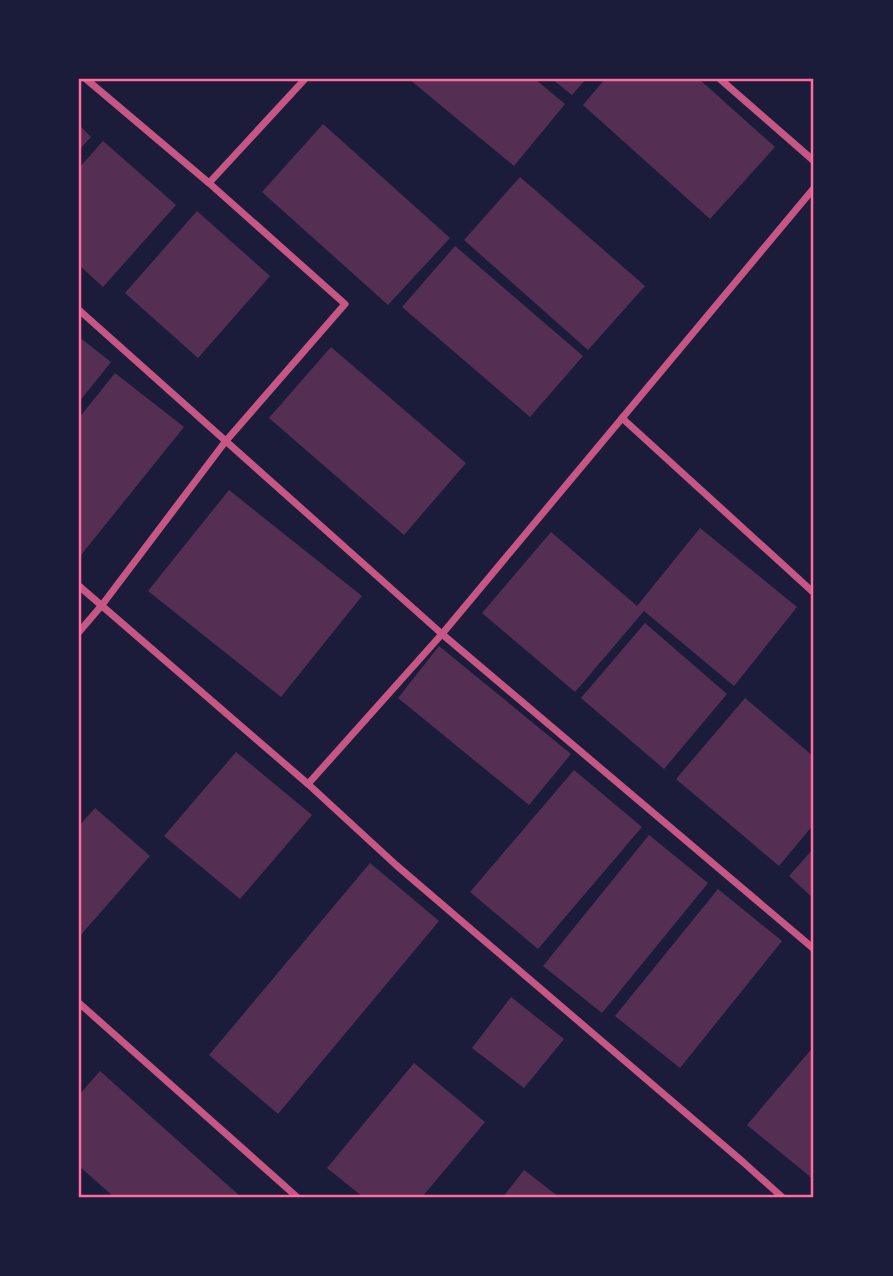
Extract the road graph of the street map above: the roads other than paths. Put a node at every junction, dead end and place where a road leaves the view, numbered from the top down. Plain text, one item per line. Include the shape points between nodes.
1 (86, 79) edge
2 (305, 79) edge
3 (720, 79) edge
4 (814, 161) edge
5 (209, 183) junction
6 (814, 188) edge
7 (79, 310) edge
8 (622, 418) junction
9 (225, 442) junction
10 (79, 586) edge
11 (814, 593) edge
12 (102, 605) junction
13 (79, 632) edge
14 (442, 634) junction
15 (308, 784) junction
16 (814, 949) edge
17 (79, 1003) edge
18 (297, 1197) edge
19 (782, 1197) edge

1 - 5 street
2 - 5 street
3 - 4 street
5 - 9 street via 345,304
6 - 8 street
7 - 9 street
8 - 11 street
8 - 14 street
9 - 12 street
9 - 14 street
10 - 12 street
12 - 13 street
12 - 15 street
14 - 15 street
14 - 16 street
15 - 19 street
17 - 18 street

